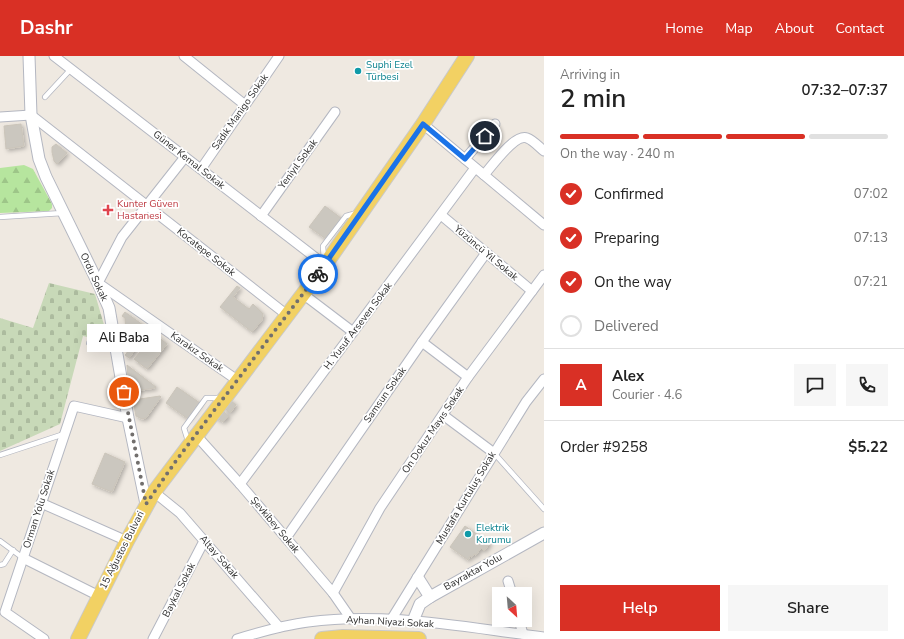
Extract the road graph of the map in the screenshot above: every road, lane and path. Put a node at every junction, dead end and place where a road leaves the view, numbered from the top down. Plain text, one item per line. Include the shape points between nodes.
1 (29, 56) edge
2 (54, 56) edge
3 (184, 56) edge
4 (279, 56) edge
5 (467, 56) edge
6 (70, 70) junction
7 (45, 97) dead end
8 (245, 105) junction
9 (335, 112) dead end
10 (31, 116) junction
11 (0, 117) edge
12 (423, 124) junction
13 (495, 124) dead end
14 (544, 151) edge
15 (185, 157) junction
16 (465, 159) junction
17 (475, 168) junction
18 (201, 169) junction
19 (484, 175) junction
20 (146, 205) junction
21 (63, 213) junction
22 (441, 215) junction
23 (261, 216) junction
24 (2, 217) edge
25 (0, 222) edge
26 (544, 225) edge
27 (486, 253) junction
28 (325, 265) junction
29 (544, 275) edge
30 (98, 283) junction
31 (532, 291) junction
32 (303, 294) junction
33 (287, 315) junction
34 (353, 332) junction
35 (422, 342) junction
36 (89, 343) dead end
37 (116, 348) junction
38 (468, 377) junction
39 (544, 379) edge
40 (237, 380) junction
41 (443, 415) junction
42 (128, 418) junction
43 (64, 434) junction
44 (192, 439) junction
45 (494, 453) junction
46 (0, 455) edge
47 (240, 484) junction
48 (150, 498) junction
49 (41, 503) junction
50 (544, 510) edge
51 (544, 533) edge
52 (286, 538) junction
53 (0, 541) edge
54 (127, 541) junction
55 (204, 541) junction
56 (13, 550) junction
57 (23, 558) junction
58 (0, 566) edge
59 (418, 578) junction
60 (508, 581) dead end
61 (510, 587) edge
62 (333, 593) junction
63 (98, 596) junction
64 (430, 597) junction
65 (3, 613) edge
66 (351, 619) junction
67 (391, 620) junction
68 (413, 621) junction
69 (280, 627) junction
70 (521, 627) edge
71 (523, 634) junction
72 (544, 637) edge
73 (44, 639) edge
74 (78, 639) edge
75 (153, 639) edge
76 (237, 639) edge
77 (322, 639) edge
78 (419, 639) edge

1 - 10 street, Ordu Sokak
2 - 6 street, Güner Kemal Sokak
3 - 8 street
4 - 8 street, Sadık Manigo Sokak
5 - 12 main road, 15 Ağustos Bulvari
6 - 7 lane
6 - 15 street, Güner Kemal Sokak
8 - 18 street, Sadık Manigo Sokak
9 - 23 street, Yeniyıl Sokak
10 - 11 street
10 - 20 street, Kocatepe Sokak
10 - 21 street, Ordu Sokak via 39,159
12 - 16 street
12 - 28 main road, 15 Ağustos Bulvari
13 - 16 street
14 - 19 street via 523,137 514,141
15 - 18 street, Güner Kemal Sokak
15 - 20 street
16 - 17 street
17 - 19 street
17 - 22 street, H. Yusuf Arseven Sokak
18 - 23 street, Güner Kemal Sokak
19 - 26 street
20 - 30 street via 122,237
20 - 33 street, Kocatepe Sokak
21 - 24 lane
21 - 30 street, Ordu Sokak
22 - 27 street, Yüzüncü Yıl Sokak
22 - 34 street, H. Yusuf Arseven Sokak
23 - 28 street, Güner Kemal Sokak
24 - 25 lane
27 - 31 street, Yüzüncü Yıl Sokak
27 - 35 street, Samsun Sokak
28 - 32 main road, 15 Ağustos Bulvari
29 - 31 street, On Dokuz Mayıs Sokak
30 - 37 street, Ordu Sokak via 109,308
30 - 40 street, Karakız Sokak
31 - 38 street, On Dokuz Mayıs Sokak
32 - 33 main road, 15 Ağustos Bulvari
32 - 34 street
33 - 40 main road, 15 Ağustos Bulvari
34 - 47 street, H. Yusuf Arseven Sokak
35 - 38 street
35 - 52 street, Samsun Sokak
36 - 37 lane
37 - 42 street, Ordu Sokak
38 - 41 street, On Dokuz Mayıs Sokak
39 - 45 street, Mustafa Kurtuluş Sokak via 526,402
40 - 44 main road, 15 Ağustos Bulvari
41 - 45 street
41 - 62 street, On Dokuz Mayıs Sokak via 380,508
42 - 43 street, Orman Yolu Sokak via 74,406
42 - 48 street, Ordu Sokak
43 - 46 lane
43 - 49 street, Orman Yolu Sokak
44 - 47 street, Şevkibey Sokak
44 - 48 main road, 15 Ağustos Bulvari
45 - 50 lane
45 - 59 street, Mustafa Kurtuluş Sokak
47 - 52 street, Şevkibey Sokak
48 - 54 main road, 15 Ağustos Bulvari
48 - 55 street, Altay Sokak via 180,513
49 - 54 street
49 - 57 street, Orman Yolu Sokak
51 - 64 street, Bayraktar Yolu
52 - 62 street, Şevkibey Sokak
53 - 56 lane
54 - 63 main road, 15 Ağustos Bulvari
55 - 69 street, Altay Sokak
55 - 75 street, Baykal Sokak
56 - 57 lane
56 - 58 lane
57 - 63 street
57 - 65 street, Orman Yolu Sokak
59 - 64 street
59 - 67 street, Mustafa Kurtuluş Sokak
60 - 61 street
62 - 66 street, Şevkibey Sokak
63 - 74 main road, 15 Ağustos Bulvari
64 - 68 street, Bayraktar Yolu via 420,604
65 - 73 street
66 - 67 street, Ayhan Niyazi Sokak
66 - 69 street, Ayhan Niyazi Sokak
67 - 68 street, Ayhan Niyazi Sokak
68 - 71 street, Ayhan Niyazi Sokak
69 - 76 street, Ayhan Niyazi Sokak
70 - 71 street
71 - 72 street, Ayhan Niyazi Sokak
77 - 78 main road

